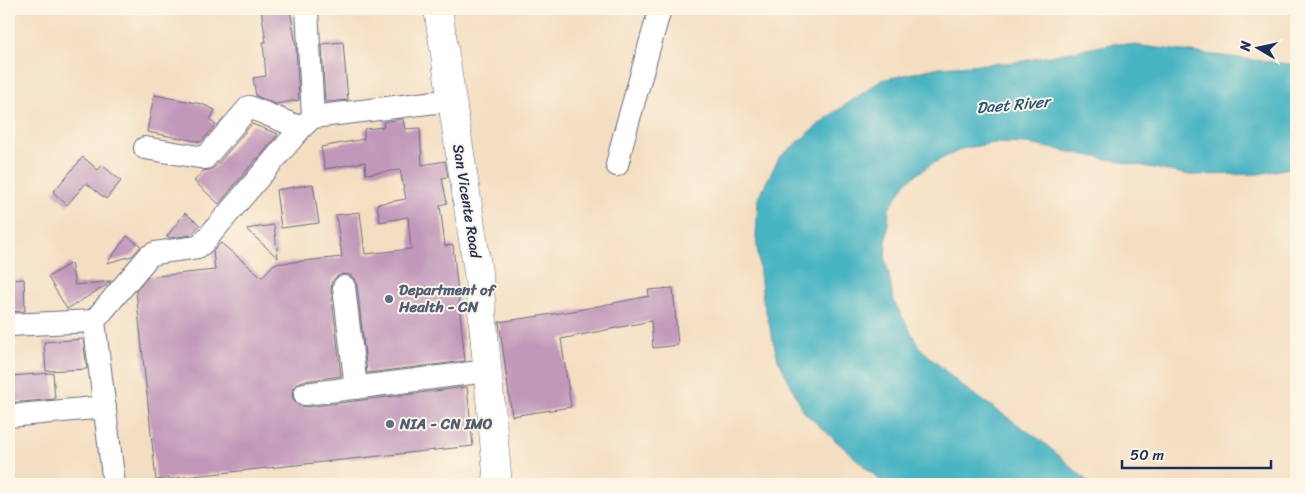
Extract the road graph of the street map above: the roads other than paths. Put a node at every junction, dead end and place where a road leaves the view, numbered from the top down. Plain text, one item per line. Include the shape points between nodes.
1 (307, 9) edge
2 (438, 9) edge
3 (660, 9) edge
4 (452, 100) junction
5 (307, 122) junction
6 (145, 148) dead end
7 (617, 165) dead end
8 (344, 287) dead end
9 (94, 321) junction
10 (9, 325) edge
11 (487, 371) junction
12 (356, 388) junction
13 (305, 394) dead end
14 (105, 407) junction
15 (9, 416) edge
16 (114, 484) edge
17 (498, 484) edge

1 - 5 street
2 - 4 main road, San Vicente Road
3 - 7 street
4 - 5 street
4 - 11 main road, San Vicente Road via 479,279
5 - 6 street via 249,107 205,158
5 - 9 street via 198,248 149,256
8 - 12 street
9 - 10 street
9 - 14 street
11 - 12 street
11 - 17 main road, San Vicente Road
12 - 13 street
14 - 15 street
14 - 16 street

